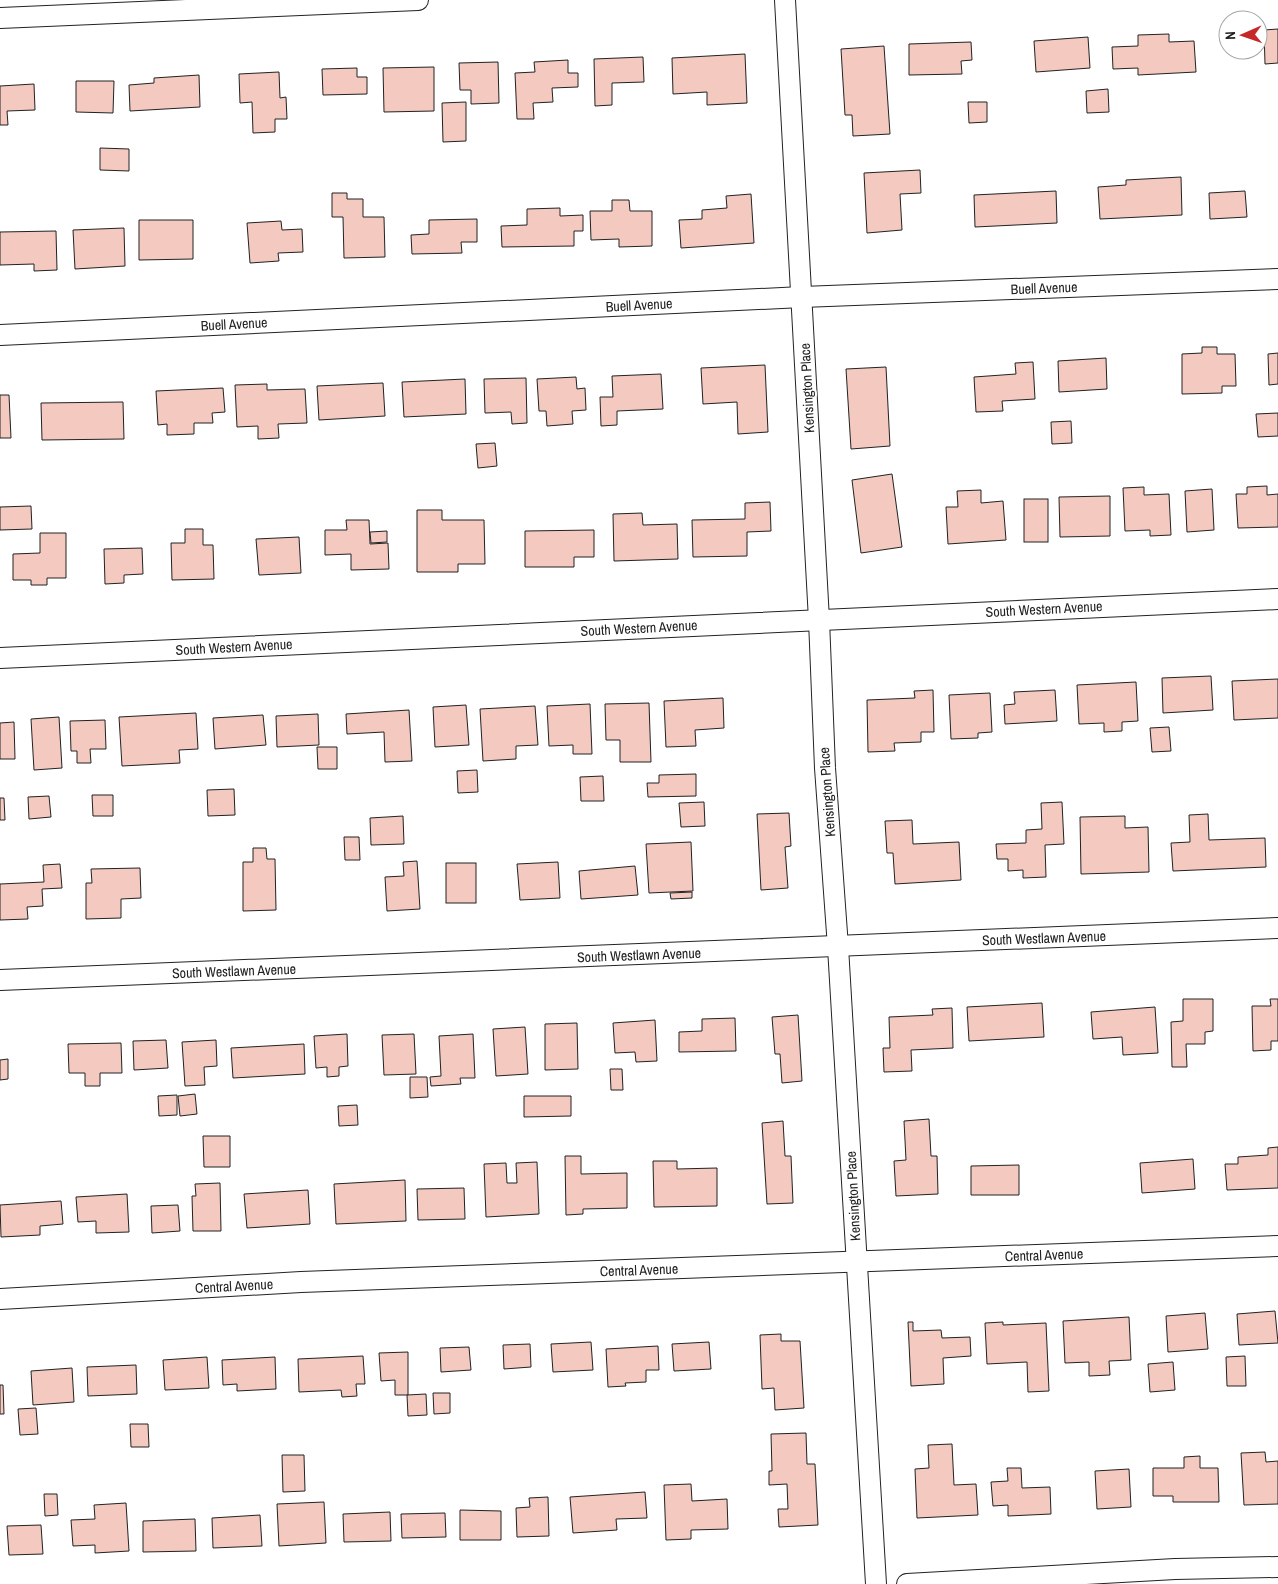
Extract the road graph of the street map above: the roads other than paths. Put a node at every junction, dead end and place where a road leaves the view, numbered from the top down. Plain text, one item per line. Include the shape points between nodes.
1 (418, 0) edge
2 (784, 0) edge
3 (0, 18) edge
4 (1278, 278) edge
5 (802, 297) junction
6 (0, 335) edge
7 (1278, 600) edge
8 (819, 620) junction
9 (0, 658) edge
10 (1278, 928) edge
11 (838, 947) junction
12 (0, 980) edge
13 (1278, 1246) edge
14 (857, 1262) junction
15 (0, 1299) edge
16 (1278, 1567) edge
17 (876, 1584) edge
18 (907, 1584) edge

1 - 3 street
2 - 5 street, Kensington Place
4 - 5 street, Buell Avenue
5 - 6 street, Buell Avenue
5 - 8 street, Kensington Place
7 - 8 street, South Western Avenue
8 - 9 street, South Western Avenue
8 - 11 street, Kensington Place via 825,768
10 - 11 street, South Westlawn Avenue
11 - 12 street, South Westlawn Avenue
11 - 14 street, Kensington Place
13 - 14 street, Central Avenue
14 - 15 street, Central Avenue via 301,1282
14 - 17 street, Kensington Place
16 - 18 street

